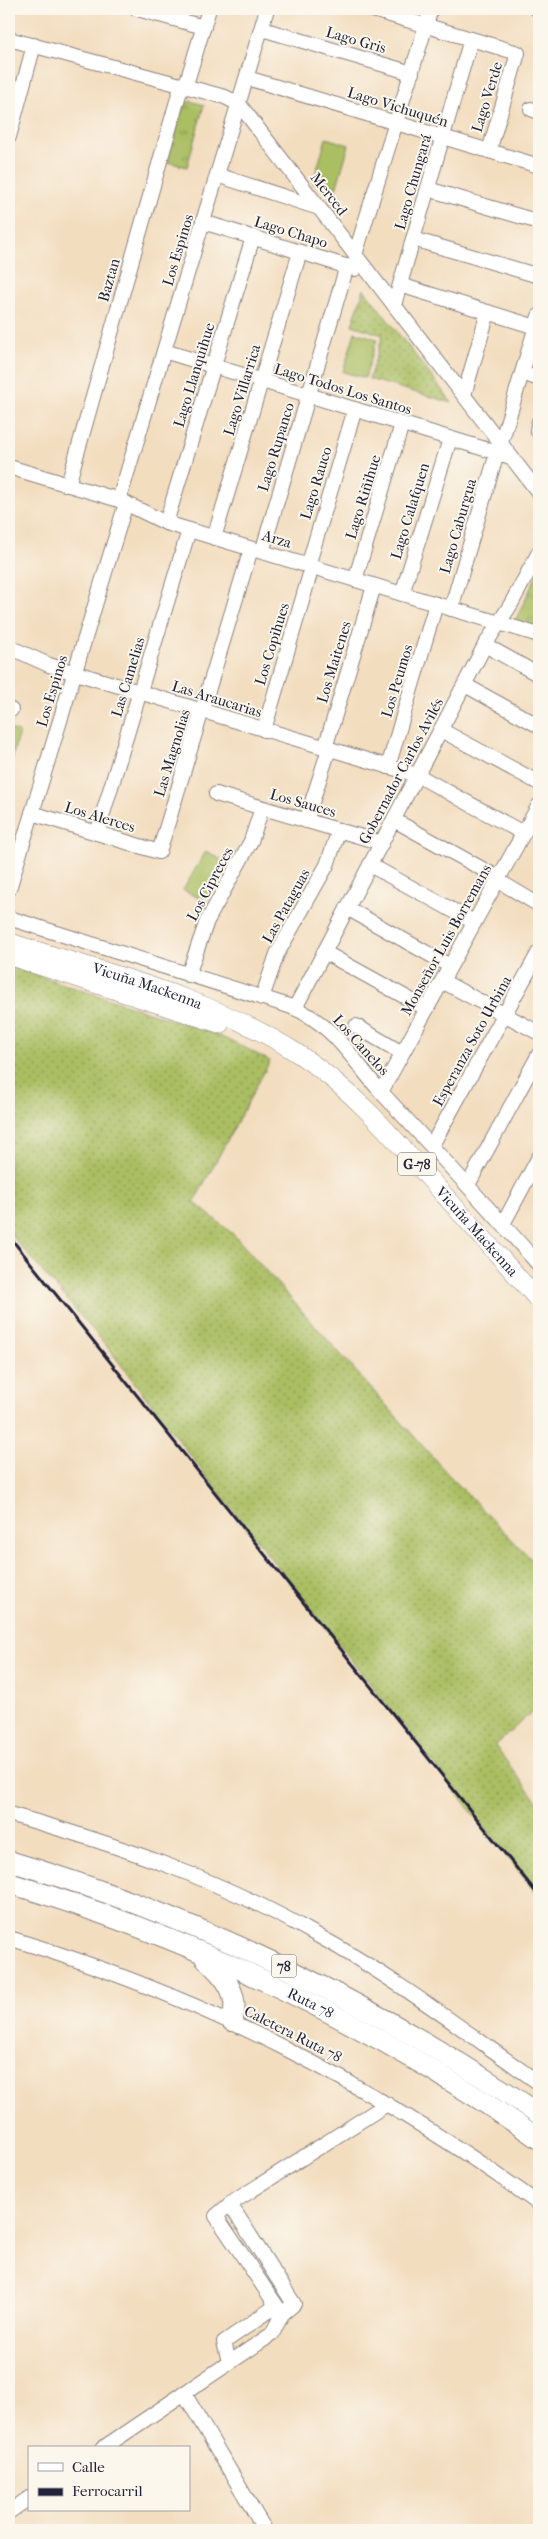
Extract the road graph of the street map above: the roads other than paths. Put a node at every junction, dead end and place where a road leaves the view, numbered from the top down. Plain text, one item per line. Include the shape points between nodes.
1 (209, 9) edge
2 (268, 9) edge
3 (370, 9) edge
4 (431, 9) edge
5 (145, 10) edge
6 (426, 26) junction
7 (204, 27) junction
8 (262, 29) junction
9 (9, 39) edge
10 (470, 39) junction
11 (34, 45) junction
12 (412, 73) junction
13 (247, 78) junction
14 (184, 86) junction
15 (239, 104) junction
16 (13, 107) edge
17 (395, 123) junction
18 (9, 137) edge
19 (443, 137) junction
20 (488, 151) junction
21 (539, 166) edge
22 (217, 175) junction
23 (428, 189) junction
24 (319, 208) junction
25 (203, 222) junction
26 (539, 222) edge
27 (253, 237) junction
28 (413, 239) junction
29 (300, 252) junction
30 (351, 260) junction
31 (539, 276) edge
32 (400, 285) junction
33 (394, 305) junction
34 (488, 312) junction
35 (538, 324) edge
36 (164, 351) junction
37 (214, 366) junction
38 (522, 373) junction
39 (539, 378) edge
40 (261, 381) junction
41 (308, 395) junction
42 (464, 395) junction
43 (355, 410) junction
44 (402, 424) junction
45 (450, 438) junction
46 (499, 448) junction
47 (9, 467) edge
48 (68, 485) junction
49 (539, 493) edge
50 (123, 502) junction
51 (166, 523) junction
52 (189, 530) junction
53 (214, 538) junction
54 (256, 550) junction
55 (539, 552) edge
56 (310, 566) junction
57 (355, 580) junction
58 (374, 586) junction
59 (402, 594) junction
60 (436, 604) junction
61 (451, 609) junction
62 (498, 623) junction
63 (539, 635) edge
64 (485, 645) junction
65 (9, 646) edge
66 (74, 673) junction
67 (539, 675) edge
68 (465, 685) junction
69 (140, 692) junction
70 (202, 711) junction
71 (539, 726) edge
72 (264, 730) junction
73 (441, 730) junction
74 (327, 749) junction
75 (388, 767) junction
76 (418, 775) junction
77 (539, 783) edge
78 (216, 794) dead end
79 (539, 804) edge
80 (262, 808) junction
81 (32, 813) junction
82 (394, 820) junction
83 (306, 821) junction
84 (339, 830) junction
85 (97, 833) junction
86 (523, 833) junction
87 (382, 843) junction
88 (159, 852) joint
89 (370, 865) junction
90 (498, 880) junction
91 (9, 889) edge
92 (539, 905) edge
93 (347, 908) junction
94 (9, 918) edge
95 (474, 922) junction
96 (9, 942) edge
97 (324, 952) junction
98 (539, 952) edge
99 (9, 956) edge
100 (450, 966) junction
101 (188, 976) junction
102 (442, 981) junction
103 (262, 998) junction
104 (295, 1008) junction
105 (426, 1009) junction
106 (505, 1014) junction
107 (356, 1026) dead end
108 (539, 1033) edge
109 (280, 1043) junction
110 (402, 1053) junction
111 (539, 1054) edge
112 (381, 1092) junction
113 (432, 1145) junction
114 (539, 1157) edge
115 (468, 1185) junction
116 (503, 1224) junction
117 (539, 1265) edge
118 (539, 1301) edge
119 (9, 1814) edge
120 (9, 1861) edge
121 (9, 1883) edge
122 (9, 1938) edge
123 (196, 1950) junction
124 (232, 2021) junction
125 (539, 2084) edge
126 (387, 2104) junction
127 (539, 2114) edge
128 (539, 2139) edge
129 (230, 2204) junction
130 (539, 2204) edge
131 (279, 2310) junction
132 (229, 2362) junction
133 (184, 2393) junction
134 (106, 2446) edge
135 (28, 2499) edge
136 (9, 2512) edge
137 (265, 2530) edge

1 - 7 street, Baztan
2 - 8 street, Los Espinos
3 - 6 street
4 - 6 street, Lago Rupanco
5 - 7 street
6 - 10 street
6 - 12 street, Lago Rupanco
7 - 14 street, Baztan
8 - 12 street, Lago Gris
8 - 13 street, Los Espinos
9 - 11 street
10 - 19 street, Lago Chungará
10 - 20 street, Lago Verde via 518,53
11 - 14 street
11 - 16 street
12 - 17 street, Lago Rupanco
13 - 15 street, Los Espinos
13 - 17 street, Lago Vichuquén
14 - 15 street via 229,98
14 - 48 street, Baztan via 179,94
15 - 22 street, Los Espinos
15 - 24 street, Merced
16 - 18 street
17 - 19 street, Lago Vichuquén
17 - 30 street, Lago Rupanco
19 - 20 street, Lago Vichuquén
19 - 23 street, Lago Chungará
20 - 21 street, Lago Vichuquén
22 - 24 street
22 - 25 street, Los Espinos
23 - 26 street
23 - 28 street, Lago Chungará
24 - 30 street, Merced
25 - 27 street, Lago Chapo
25 - 36 street, Los Espinos
27 - 29 street, Lago Chapo
27 - 37 street, Lago Llanquihue
28 - 31 street
28 - 32 street, Lago Chungará
29 - 30 street, Lago Chapo
29 - 40 street, Lago Villarrica
30 - 33 street, Merced via 369,273
30 - 41 street, Lago Rupanco
32 - 33 street, Lago Chungará
32 - 34 street
33 - 42 street, Merced
34 - 35 street
34 - 42 street
35 - 38 street, Lago Caburgua
36 - 37 street, Lago Todos Los Santos
36 - 50 street, Los Espinos
37 - 40 street, Lago Todos Los Santos
37 - 51 street, Lago Llanquihue
38 - 39 street
38 - 46 street, Lago Caburgua
40 - 41 street, Lago Todos Los Santos
40 - 53 street, Lago Villarrica
41 - 43 street, Lago Todos Los Santos
41 - 54 street, Lago Rupanco
42 - 46 street, Merced
43 - 44 street, Lago Todos Los Santos
43 - 56 street, Lago Rauco
44 - 45 street, Lago Todos Los Santos
44 - 57 street, Lago Riñihue
45 - 46 street, Lago Todos Los Santos
45 - 59 street, Lago Calafquen
46 - 49 street, Merced via 512,457
46 - 61 street, Lago Caburgua
47 - 48 street, Arza
48 - 50 street, Arza
50 - 51 street, Arza
50 - 66 street, Los Espinos
51 - 52 street, Arza
52 - 53 street, Arza
52 - 69 street, Las Camelias
53 - 54 street, Arza
54 - 56 street, Arza
54 - 70 street, Las Magnolias
55 - 62 street, Gobernador Carlos Avilés
56 - 57 street, Arza
56 - 72 street, Los Copihues
57 - 58 street, Arza
58 - 59 street, Arza
58 - 74 street, Los Maitenes
59 - 60 street, Arza
60 - 61 street, Arza
60 - 75 street, Los Peumos
61 - 62 street, Arza
62 - 63 street, Arza
62 - 64 street, Gobernador Carlos Avilés
64 - 67 street
64 - 68 street, Gobernador Carlos Avilés
65 - 66 street, Las Araucarias via 38,661
66 - 69 street, Las Araucarias
66 - 81 street, Los Espinos
68 - 71 street
68 - 73 street, Gobernador Carlos Avilés
69 - 70 street, Las Araucarias
69 - 85 street, Las Camelias
70 - 72 street, Las Araucarias
70 - 88 street, Las Magnolias
72 - 74 street, Las Araucarias
73 - 76 street, Gobernador Carlos Avilés
73 - 77 street
74 - 75 street, Las Araucarias
74 - 83 street
75 - 76 street, Las Araucarias
76 - 82 street, Gobernador Carlos Avilés
76 - 86 street, Las Araucarias
78 - 80 street, Los Sauces
79 - 86 street, Monseñor Luis Borremans
80 - 83 street, Los Sauces
80 - 101 street, Los Cipreces via 251,841 207,921
81 - 85 street, Los Alerces
81 - 91 street, Los Espinos
82 - 87 street, Gobernador Carlos Avilés
82 - 90 street
83 - 84 street, Los Sauces
84 - 87 street, Los Sauces
84 - 103 street, Las Pataguas via 327,865 277,954
85 - 88 street, Los Alerces
86 - 90 street, Monseñor Luis Borremans
87 - 89 street, Gobernador Carlos Avilés
89 - 93 street, Gobernador Carlos Avilés
89 - 95 street
90 - 92 street
90 - 95 street, Monseñor Luis Borremans
93 - 97 street, Gobernador Carlos Avilés
93 - 100 street
94 - 101 street, Los Canelos
95 - 100 street, Monseñor Luis Borremans
96 - 109 main road, Vicuña Mackenna / G-78 via 188,1000 235,1019
97 - 104 street, Gobernador Carlos Avilés
97 - 105 street
98 - 106 street, Esperanza Soto Urbina
99 - 109 main road, Vicuña Mackenna / G-78
100 - 102 street, Monseñor Luis Borremans
101 - 103 street, Los Canelos
102 - 105 street, Monseñor Luis Borremans
102 - 106 street
103 - 104 street, Los Canelos
104 - 112 street, Los Canelos via 327,1028
105 - 110 street, Monseñor Luis Borremans
106 - 108 street
106 - 113 street, Esperanza Soto Urbina
107 - 110 street, Los Canelos
109 - 118 main road, Vicuña Mackenna / G-78 via 317,1066 362,1105
110 - 112 street, Monseñor Luis Borremans
111 - 115 street
112 - 113 street, Los Canelos
113 - 115 street, Los Canelos
114 - 116 street
115 - 116 street, Los Canelos
116 - 117 street, Los Canelos
119 - 125 street via 149,1857 294,1922 396,1984
120 - 127 highway, Ruta 78 / 78 via 162,1914 285,1967 429,2044
121 - 123 highway, Ruta 78 / 78 via 106,1915
122 - 124 street, Caletera Ruta 78 via 132,1979
123 - 124 highway via 230,1984 236,2002
123 - 128 highway, Ruta 78 / 78 via 311,2003 390,2045 473,2094
124 - 126 street, Caletera Ruta 78
126 - 129 street
126 - 130 street, Caletera Ruta 78
129 - 131 street via 216,2216
129 - 131 street via 294,2304
131 - 132 street via 272,2334
131 - 132 street via 224,2342
132 - 133 street
133 - 134 street
133 - 137 street
135 - 136 street

